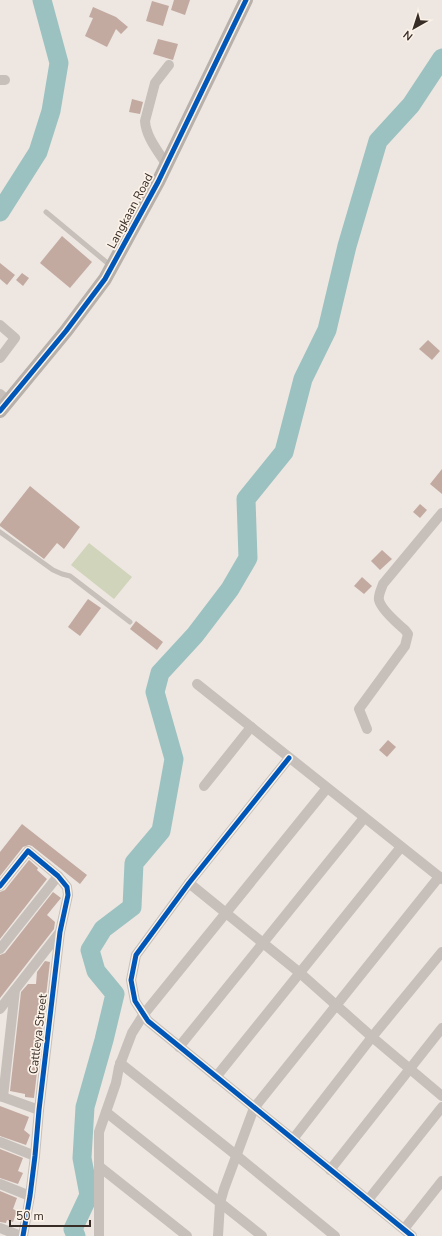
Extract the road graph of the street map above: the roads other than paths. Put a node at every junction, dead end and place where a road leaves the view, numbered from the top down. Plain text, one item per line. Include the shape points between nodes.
1 (246, 0) edge
2 (168, 65) dead end
3 (166, 164) junction
4 (46, 212) dead end
5 (112, 266) junction
6 (0, 324) edge
7 (0, 358) edge
8 (3, 402) edge
9 (442, 513) edge
10 (0, 532) edge
11 (130, 622) dead end
12 (197, 684) dead end
13 (250, 727) junction
14 (367, 729) dead end
15 (289, 758) junction
16 (204, 786) dead end
17 (327, 788) junction
18 (364, 818) junction
19 (401, 847) junction
20 (58, 876) junction
21 (441, 878) edge
22 (189, 882) junction
23 (0, 886) edge
24 (226, 913) junction
25 (60, 932) junction
26 (263, 943) junction
27 (0, 949) edge
28 (442, 952) edge
29 (300, 973) junction
30 (15, 990) junction
31 (336, 1005) junction
32 (0, 1009) edge
33 (144, 1014) junction
34 (442, 1028) edge
35 (372, 1037) junction
36 (180, 1047) junction
37 (120, 1063) junction
38 (409, 1068) junction
39 (216, 1077) junction
40 (442, 1096) edge
41 (2, 1097) edge
42 (442, 1107) edge
43 (254, 1108) junction
44 (39, 1110) junction
45 (106, 1112) junction
46 (293, 1139) junction
47 (0, 1142) edge
48 (236, 1155) junction
49 (35, 1156) junction
50 (100, 1167) junction
51 (330, 1170) junction
52 (442, 1181) edge
53 (0, 1184) edge
54 (30, 1196) junction
55 (368, 1200) junction
56 (220, 1203) junction
57 (0, 1228) edge
58 (408, 1233) edge
59 (101, 1234) edge
60 (22, 1236) edge
61 (187, 1236) edge
62 (218, 1236) edge
63 (262, 1236) edge
64 (335, 1236) edge

1 - 3 street, Langkaan Road
2 - 3 street via 155,83 145,121 145,128
3 - 5 street, Langkaan Road
4 - 5 lane
5 - 8 street, Langkaan Road via 66,331
6 - 7 street via 15,338
9 - 14 street via 383,584 379,600 382,607 408,634 405,646 359,709
10 - 11 lane via 52,570 70,576
12 - 13 street
13 - 15 street
13 - 16 street
15 - 17 street
15 - 22 street
17 - 18 street
17 - 24 street
18 - 19 street
18 - 26 street
19 - 21 street
19 - 29 street
20 - 23 street, Cattleya Street via 28,851
20 - 25 street, Cattleya Street via 67,887 68,895
20 - 27 street
21 - 31 street
22 - 24 street
22 - 33 street via 136,955 131,980 136,1001
24 - 26 street
24 - 33 street
25 - 30 street
25 - 44 street, Cattleya Street
26 - 29 street
26 - 36 street
28 - 35 street
29 - 31 street
29 - 39 street
30 - 32 street
30 - 41 street
31 - 35 street
31 - 43 street
33 - 36 street via 148,1021
33 - 37 street via 132,1032
34 - 38 street
35 - 38 street
35 - 46 street
36 - 39 street
37 - 45 street
37 - 48 street
38 - 40 street
38 - 51 street
39 - 43 street
41 - 44 street
42 - 55 street
43 - 46 street
43 - 48 street
44 - 49 street, Cattleya Street
45 - 50 street via 99,1132
45 - 56 street
46 - 51 street
47 - 49 street
48 - 56 street
48 - 64 street
49 - 54 street, Cattleya Street
50 - 59 street
50 - 61 street
51 - 55 street
52 - 58 street
53 - 54 street
54 - 60 street, Cattleya Street
55 - 58 street
56 - 62 street
56 - 63 street
57 - 60 street

